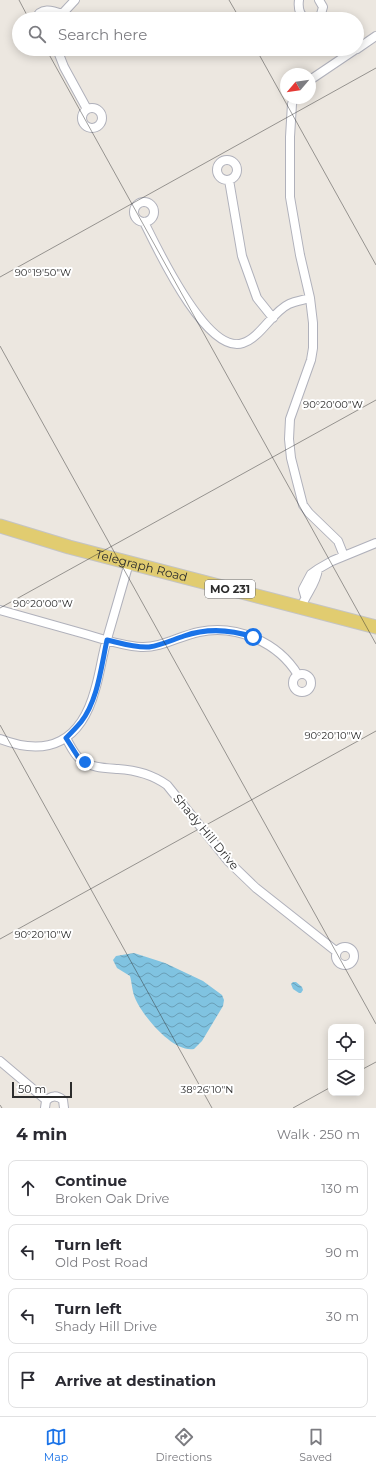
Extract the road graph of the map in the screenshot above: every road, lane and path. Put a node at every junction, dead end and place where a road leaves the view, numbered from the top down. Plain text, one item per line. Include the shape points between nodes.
1 (75, 0) edge
2 (299, 0) edge
3 (319, 0) edge
4 (41, 12) edge
5 (52, 12) edge
6 (64, 12) edge
7 (300, 12) edge
8 (321, 12) edge
9 (376, 36) edge
10 (364, 44) edge
11 (60, 56) edge
12 (346, 56) edge
13 (316, 76) edge
14 (292, 104) edge
15 (87, 109) dead end
16 (229, 180) dead end
17 (144, 222) dead end
18 (310, 298) junction
19 (273, 318) junction
20 (0, 526) edge
21 (376, 543) edge
22 (344, 556) junction
23 (129, 563) junction
24 (303, 602) junction
25 (0, 610) edge
26 (376, 627) edge
27 (107, 640) junction
28 (298, 675) dead end
29 (66, 738) junction
30 (0, 739) edge
31 (337, 952) dead end
32 (0, 1061) edge
33 (46, 1104) edge
34 (64, 1108) edge

1 - 6 street
2 - 7 street
3 - 8 street
4 - 5 street
9 - 10 street
11 - 15 street
12 - 13 street
14 - 18 street via 290,197
16 - 19 street via 242,256 257,298
17 - 19 street via 185,297 201,321 216,335 232,343 244,343
18 - 19 street via 288,304
18 - 22 street via 313,348 290,419 288,439 303,505 338,541
20 - 23 main road, Telegraph Road / MO 231
21 - 22 street
22 - 24 street via 318,569 311,591
23 - 24 main road, Telegraph Road / MO 231
23 - 27 street
24 - 26 main road, Telegraph Road / MO 231
25 - 27 street
27 - 28 street via 149,647 200,632 230,631 265,643 292,664
27 - 29 street via 89,707 81,722
29 - 30 street via 36,747 16,745
29 - 31 street, Shady Hill Drive via 78,757 85,762 101,768 148,774 163,782 229,862 256,888
32 - 33 street
33 - 34 street via 51,1096 57,1096 63,1100

